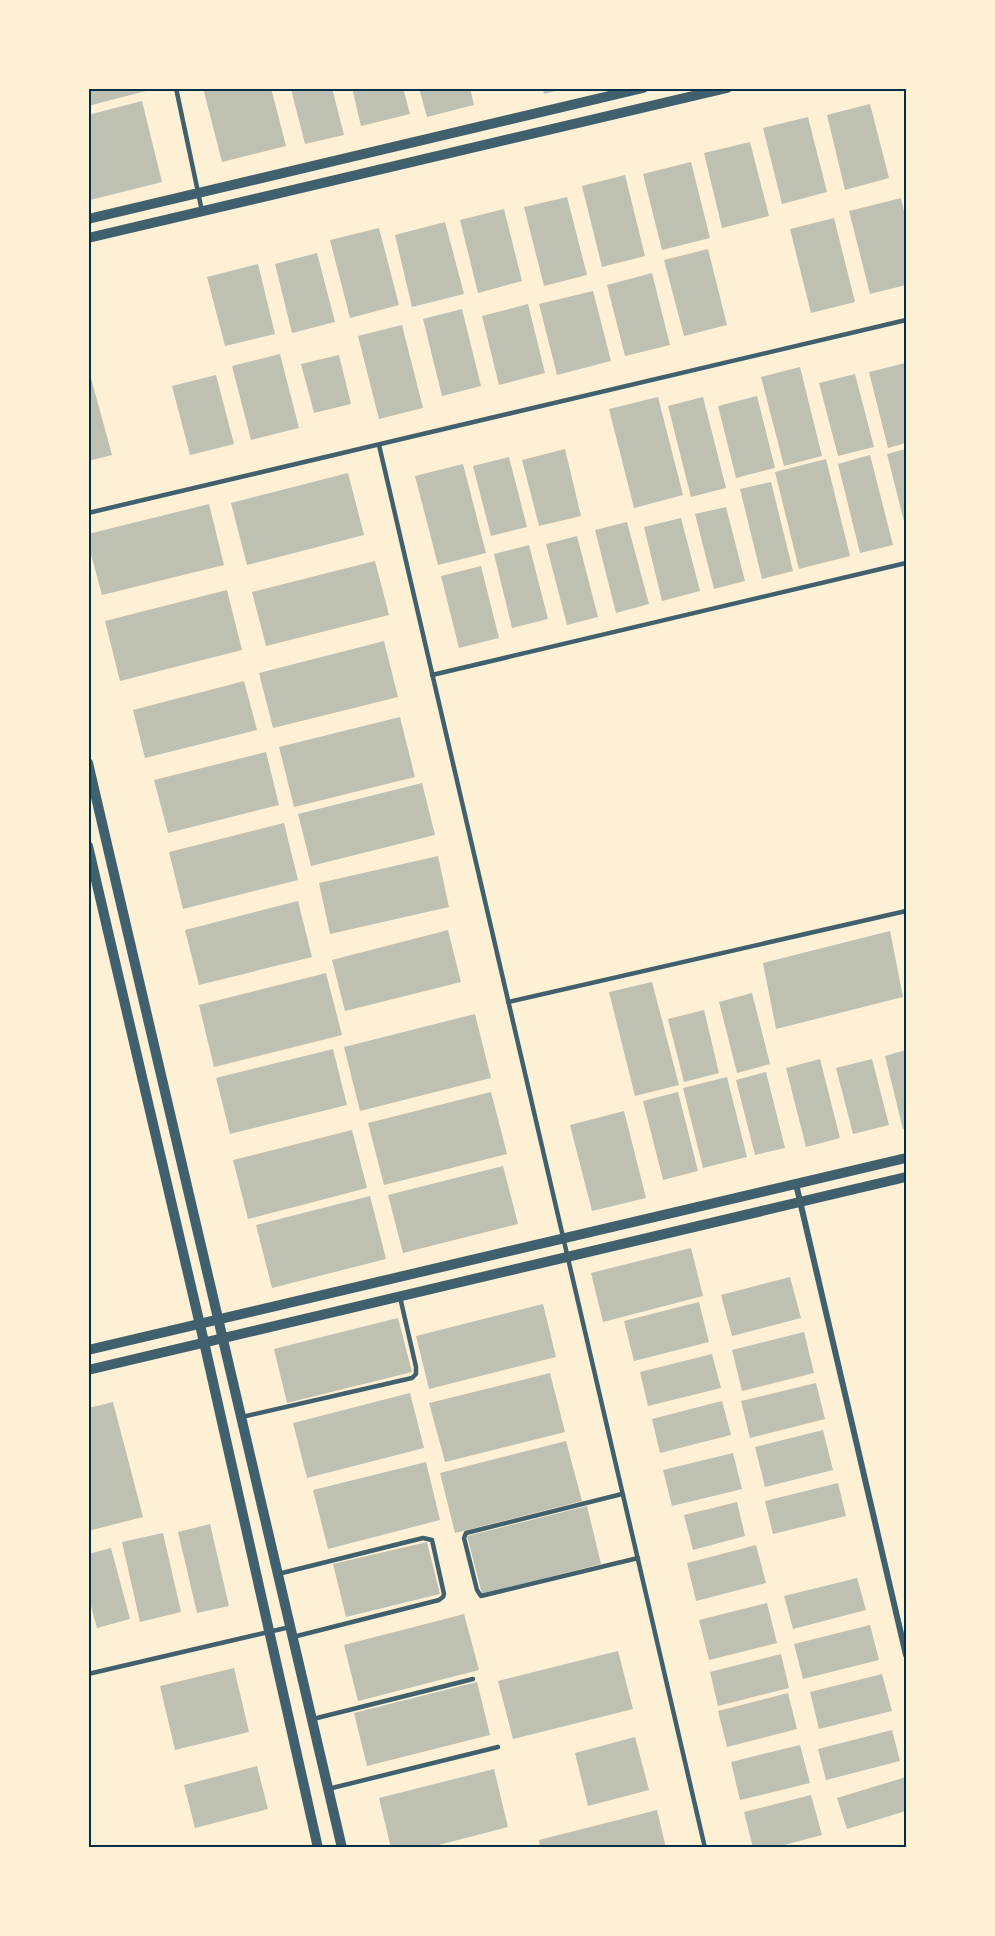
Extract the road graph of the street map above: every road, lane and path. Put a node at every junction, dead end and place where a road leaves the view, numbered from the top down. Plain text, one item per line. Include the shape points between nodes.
1 (176, 88) edge
2 (643, 88) edge
3 (727, 88) edge
4 (198, 193) junction
5 (202, 211) junction
6 (88, 219) edge
7 (88, 238) edge
8 (906, 320) edge
9 (379, 445) junction
10 (88, 513) edge
11 (906, 563) edge
12 (432, 675) junction
13 (88, 763) edge
14 (88, 846) edge
15 (906, 911) edge
16 (508, 1002) junction
17 (906, 1158) edge
18 (906, 1177) edge
19 (796, 1184) junction
20 (800, 1202) junction
21 (563, 1239) junction
22 (568, 1257) junction
23 (400, 1297) junction
24 (220, 1319) junction
25 (200, 1324) junction
26 (224, 1338) junction
27 (204, 1342) junction
28 (88, 1350) edge
29 (88, 1370) edge
30 (242, 1417) junction
31 (622, 1494) junction
32 (638, 1558) junction
33 (278, 1574) junction
34 (270, 1632) junction
35 (292, 1632) junction
36 (906, 1653) edge
37 (88, 1674) edge
38 (473, 1679) dead end
39 (312, 1719) junction
40 (498, 1747) dead end
41 (328, 1789) junction
42 (318, 1848) edge
43 (342, 1848) edge
44 (705, 1848) edge

1 - 4 lane
2 - 4 street
3 - 5 street
4 - 5 lane
4 - 6 street
5 - 7 street
8 - 9 lane
9 - 10 lane
9 - 12 lane
11 - 12 lane
12 - 16 lane
13 - 24 street
14 - 25 street
15 - 16 lane
16 - 21 lane
17 - 19 street
18 - 20 street
19 - 20 street
19 - 21 street
20 - 22 street
20 - 36 street
21 - 22 lane
21 - 24 street
22 - 23 street
22 - 31 lane
23 - 26 street
23 - 30 lane via 416,1367 412,1378
24 - 25 street
24 - 26 street
25 - 27 street
25 - 28 street
26 - 27 street
26 - 30 street
27 - 29 street
27 - 34 street
30 - 33 street
31 - 32 lane
31 - 32 lane via 466,1533 465,1546 481,1596
32 - 44 lane
33 - 35 street
33 - 35 lane via 423,1538 432,1540 443,1597
34 - 35 lane
34 - 37 lane
34 - 42 street
35 - 39 street
38 - 39 lane
39 - 41 street
40 - 41 lane
41 - 43 street

